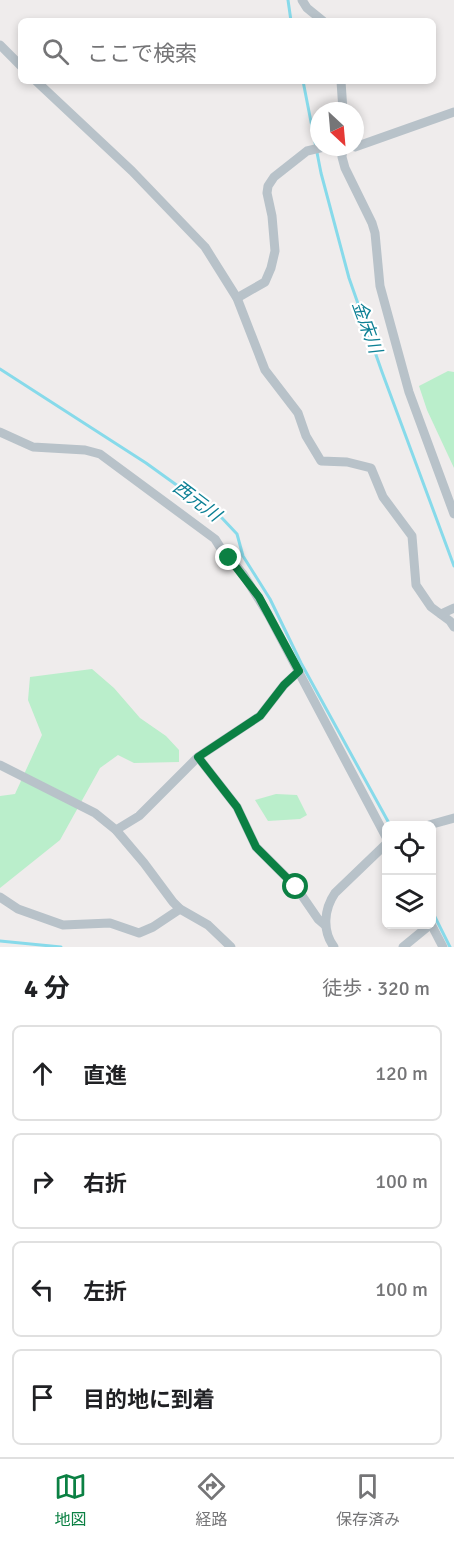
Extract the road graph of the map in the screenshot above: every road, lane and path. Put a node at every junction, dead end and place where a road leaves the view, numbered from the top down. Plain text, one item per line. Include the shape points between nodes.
1 (302, 0) edge
2 (319, 18) edge
3 (0, 45) edge
4 (18, 63) edge
5 (39, 84) edge
6 (341, 84) edge
7 (342, 102) edge
8 (454, 112) edge
9 (364, 144) edge
10 (310, 150) edge
11 (342, 156) edge
12 (237, 298) junction
13 (0, 432) edge
14 (454, 514) edge
15 (453, 609) edge
16 (441, 614) junction
17 (454, 627) edge
18 (299, 671) junction
19 (198, 757) junction
20 (0, 765) edge
21 (454, 818) edge
22 (436, 823) edge
23 (382, 828) edge
24 (116, 830) junction
25 (382, 849) edge
26 (0, 897) edge
27 (180, 909) junction
28 (325, 925) junction
29 (425, 929) edge
30 (433, 929) edge
31 (332, 946) edge
32 (231, 947) edge
33 (404, 947) edge
34 (442, 947) edge

1 - 2 street
3 - 4 street
5 - 12 street via 132,171 205,247
6 - 7 street
8 - 9 street
10 - 12 street via 268,186 275,251 271,268 265,282
11 - 14 street via 375,233 380,286 409,392
12 - 16 street via 265,370 298,413 321,461 370,468 383,497 412,536 416,585 431,607
13 - 18 street via 33,447 100,454 215,538 259,597
15 - 16 street
16 - 17 street
18 - 19 street via 260,716
18 - 23 street
19 - 24 street via 139,816
19 - 28 street via 237,807 256,847 296,887
20 - 24 street via 94,813
21 - 22 street
24 - 27 street
25 - 28 street via 335,893 328,903
26 - 27 street via 18,909 63,925 110,923 139,933
27 - 32 street via 208,925
28 - 31 street
29 - 33 street
30 - 34 street

